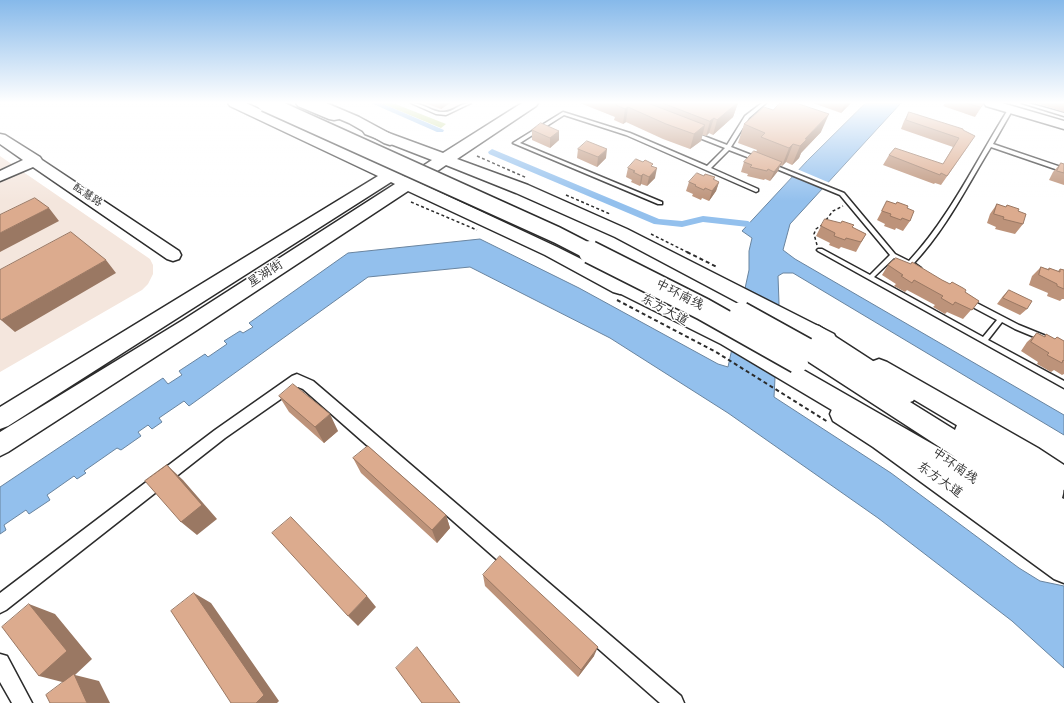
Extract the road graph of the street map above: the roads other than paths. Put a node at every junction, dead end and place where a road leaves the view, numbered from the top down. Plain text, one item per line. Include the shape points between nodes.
1 (304, 136) edge
2 (338, 136) edge
3 (362, 136) edge
4 (380, 136) edge
5 (382, 136) edge
6 (464, 136) edge
7 (473, 136) edge
8 (527, 136) edge
9 (632, 136) edge
10 (698, 136) edge
11 (735, 136) edge
12 (996, 136) edge
13 (0, 138) edge
14 (390, 140) junction
15 (991, 145) junction
16 (728, 148) junction
17 (435, 157) junction
18 (35, 160) junction
19 (708, 168) junction
20 (1064, 170) edge
21 (0, 177) edge
22 (398, 180) junction
23 (756, 190) dead end
24 (660, 203) dead end
25 (820, 250) road end
26 (893, 254) junction
27 (173, 255) dead end
28 (911, 263) junction
29 (922, 271) edge
30 (604, 277) junction
31 (870, 278) junction
32 (964, 299) edge
33 (1001, 320) junction
34 (1050, 340) edge
35 (984, 341) junction
36 (801, 356) junction
37 (1064, 385) edge
38 (0, 419) edge
39 (0, 445) edge
40 (1064, 479) edge
41 (975, 482) junction
42 (1064, 497) edge
43 (1064, 514) edge
44 (1064, 542) edge
45 (1064, 569) edge
46 (0, 604) edge
47 (0, 663) edge
48 (22, 703) edge
49 (674, 703) edge

1 - 22 main road, 东方大道
2 - 36 highway, 中环南线, bridge via 557,235
3 - 36 highway, 中环南线, bridge via 566,225 713,298
4 - 14 main road, 东方大道
5 - 14 highway
6 - 17 main road, 星湖街
7 - 17 main road, 星湖街
8 - 24 lane via 516,143
9 - 19 lane
10 - 16 lane
11 - 16 lane
12 - 15 lane
13 - 18 street, 酝慧路
14 - 17 main road, 东方大道
15 - 20 lane
15 - 28 lane via 950,211
16 - 19 lane
16 - 26 lane via 842,194
17 - 22 main road, 星湖街
17 - 36 main road, 东方大道 via 522,189 621,233 786,318
18 - 21 street
18 - 27 street, 酝慧路
19 - 23 lane
22 - 30 main road, 东方大道
22 - 38 main road, 星湖街
22 - 39 main road, 星湖街 via 190,325
25 - 31 lane
26 - 28 lane
26 - 31 lane
28 - 29 lane
30 - 36 main road, 东方大道 via 725,344
30 - 41 highway via 729,338
31 - 35 lane
32 - 33 lane
33 - 34 lane
33 - 35 lane
35 - 37 lane
36 - 40 main road, 东方大道 via 898,378
36 - 41 highway, 中环南线
36 - 42 highway via 940,417
36 - 43 highway, 中环南线 via 910,414
36 - 45 main road, 东方大道 via 881,440
41 - 44 highway, 中环南线
46 - 49 street via 220,434 296,380 308,384
47 - 48 street

